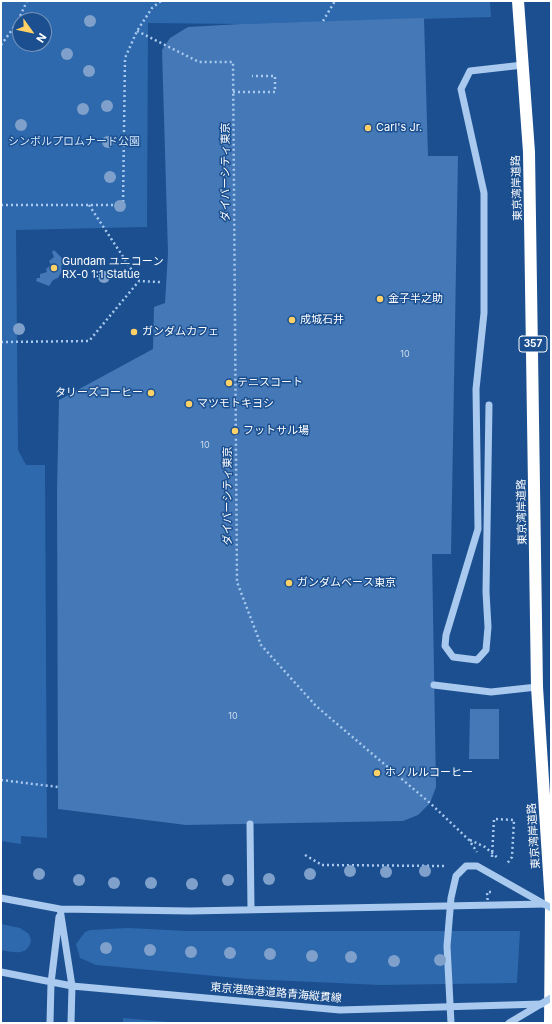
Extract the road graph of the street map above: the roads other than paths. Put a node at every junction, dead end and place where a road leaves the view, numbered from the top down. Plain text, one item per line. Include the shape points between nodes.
1 (518, 1) edge
2 (523, 1) edge
3 (522, 46) junction
4 (523, 65) junction
5 (489, 405) dead end
6 (434, 685) dead end
7 (537, 687) junction
8 (250, 824) dead end
9 (1, 898) edge
10 (551, 904) edge
11 (551, 908) edge
12 (60, 909) junction
13 (251, 910) junction
14 (1, 972) edge
15 (51, 983) junction
16 (72, 986) junction
17 (551, 1002) edge
18 (50, 1023) edge
19 (71, 1023) edge
20 (451, 1023) edge
21 (509, 1023) edge
22 (550, 1023) edge

1 - 3 highway, 東京湾岸道路 / 357
2 - 3 highway
3 - 4 highway, 東京湾岸道路 / 357
4 - 5 street via 470,71 461,89 484,193 484,313 476,389 478,529 446,635 445,646 453,657 477,660 486,650 488,627 486,592
4 - 7 highway, 東京湾岸道路 / 357 via 531,234
6 - 7 street via 490,692
7 - 10 highway, 東京湾岸道路 / 357
8 - 13 street
9 - 12 street
10 - 13 street
10 - 17 highway, 東京湾岸道路 / 357
11 - 20 street, bridge via 477,866 466,866 456,876 451,898 447,946
12 - 13 street
12 - 15 street
12 - 16 street
14 - 15 street, 東京港臨港道路青海縦貫線
15 - 16 street, 東京港臨港道路青海縦貫線
15 - 18 street
16 - 17 street, 東京港臨港道路青海縦貫線 via 340,1010
16 - 19 street
17 - 21 street, bridge
17 - 22 highway, 東京湾岸道路 / 357

